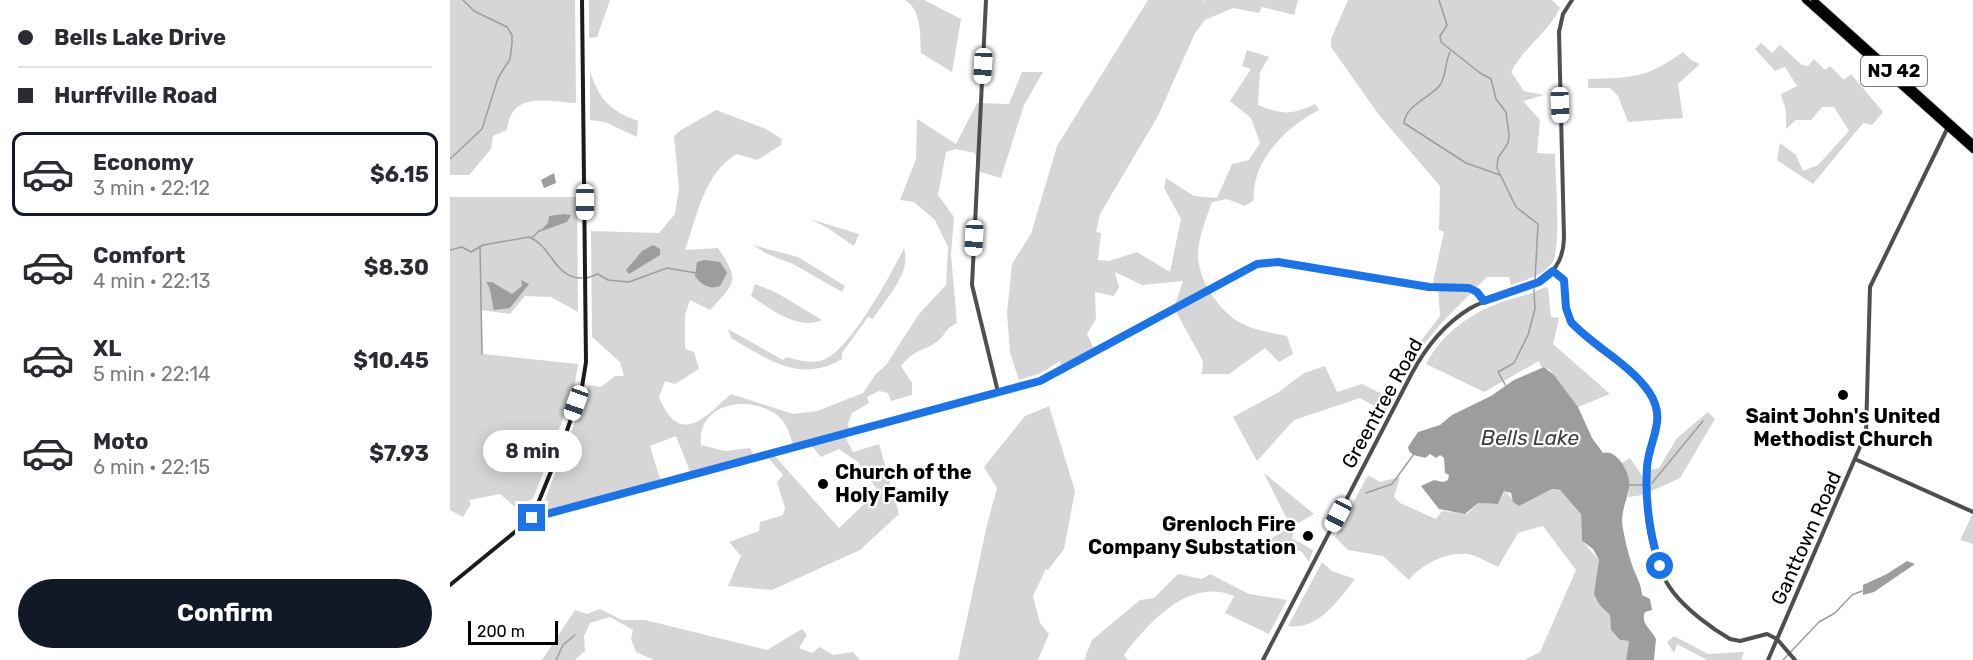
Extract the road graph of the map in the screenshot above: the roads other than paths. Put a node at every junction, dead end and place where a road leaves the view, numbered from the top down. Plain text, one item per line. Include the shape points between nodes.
1 (582, 0) edge
2 (986, 0) edge
3 (1572, 0) edge
4 (1805, 0) edge
5 (1814, 0) edge
6 (1816, 10) junction
7 (1850, 32) junction
8 (1949, 125) junction
9 (1973, 143) edge
10 (1973, 150) edge
11 (1553, 271) junction
12 (1484, 301) junction
13 (998, 392) junction
14 (1857, 460) junction
15 (1973, 512) edge
16 (532, 518) junction
17 (450, 585) edge
18 (1777, 639) junction
19 (1263, 660) edge
20 (1768, 660) edge
21 (1795, 660) edge

1 - 16 main road via 586,362 582,387 563,442
2 - 13 street via 972,285
3 - 11 street via 1559,28 1564,243 1560,262
4 - 6 highway, NJ 42
5 - 7 highway, NJ 42
6 - 7 highway via 1846,33
6 - 8 highway, NJ 42
7 - 8 highway, NJ 42
8 - 9 highway, NJ 42
8 - 10 highway, NJ 42
8 - 14 street, Ganttown Road via 1870,287 1868,427
11 - 12 street, Greentree Road via 1539,282
11 - 18 street via 1564,280 1571,322 1643,384 1655,403 1658,423 1647,463 1649,526 1667,582 1680,599 1730,639 1740,641 1763,633
12 - 13 street via 1469,288 1429,287 1278,262 1261,263 1058,373
12 - 19 street, Greentree Road via 1444,328 1419,360
13 - 16 street
14 - 15 street
14 - 18 street, Ganttown Road
16 - 17 main road
18 - 20 street, Ganttown Road
18 - 21 street

